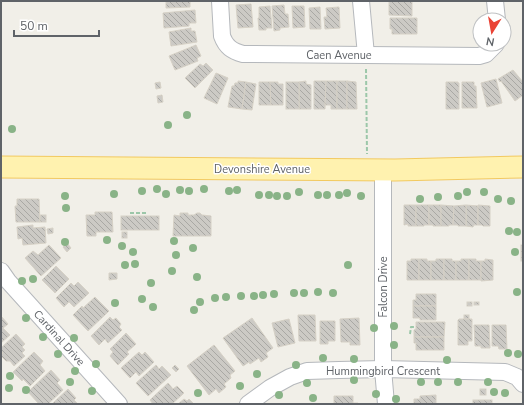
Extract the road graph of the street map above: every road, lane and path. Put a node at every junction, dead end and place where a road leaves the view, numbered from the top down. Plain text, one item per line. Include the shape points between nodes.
1 (220, 1) edge
2 (361, 1) edge
3 (495, 1) edge
4 (496, 12) edge
5 (488, 52) edge
6 (366, 54) junction
7 (1, 167) edge
8 (523, 167) edge
9 (375, 170) junction
10 (130, 213) dead end
11 (147, 213) dead end
12 (1, 271) edge
13 (415, 327) dead end
14 (410, 334) dead end
15 (383, 369) junction
16 (523, 384) edge
17 (119, 404) edge
18 (248, 404) edge
19 (386, 404) edge

1 - 6 street, Caen Avenue via 222,36 229,48 237,52 259,55
2 - 6 street
3 - 4 street
5 - 6 street, Caen Avenue via 478,56
6 - 9 path
7 - 9 main road, Devonshire Avenue
8 - 9 main road, Devonshire Avenue
9 - 15 street, Falcon Drive
10 - 11 path
12 - 17 street, Cardinal Drive
13 - 14 path via 410,327
15 - 16 street, Hummingbird Crescent via 505,372 517,377
15 - 18 street, Hummingbird Crescent via 307,372 290,377
15 - 19 street, Falcon Drive

